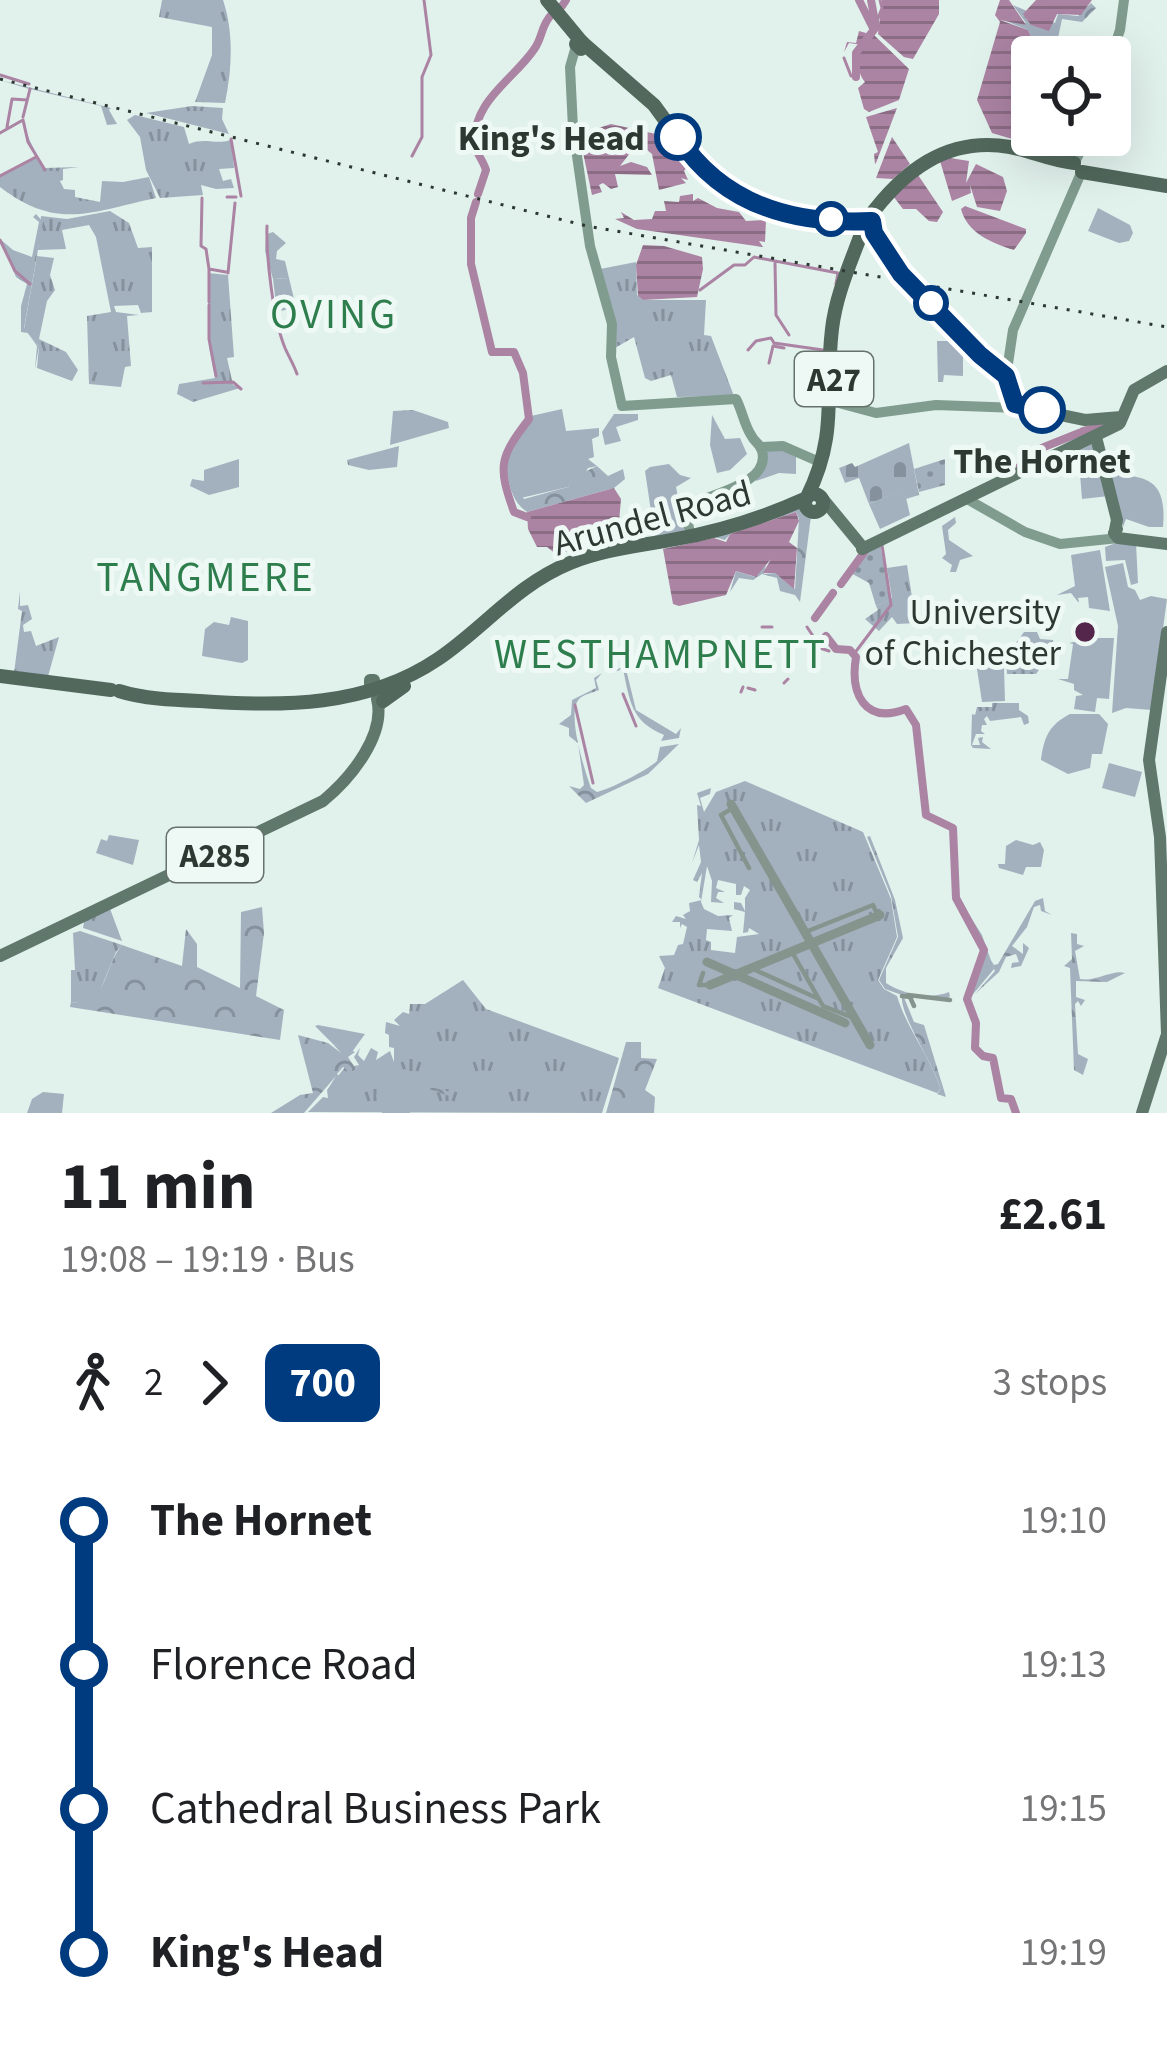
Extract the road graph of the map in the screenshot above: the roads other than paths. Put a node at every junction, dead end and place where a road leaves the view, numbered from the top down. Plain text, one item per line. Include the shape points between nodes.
1 (547, 0) edge
2 (1124, 0) edge
3 (1116, 36) edge
4 (578, 44) junction
5 (1081, 156) edge
6 (1078, 167) junction
7 (1167, 185) edge
8 (868, 227) junction
9 (848, 271) junction
10 (1167, 371) edge
11 (1006, 376) junction
12 (1016, 404) junction
13 (836, 405) junction
14 (1085, 434) junction
15 (761, 447) junction
16 (819, 461) junction
17 (967, 499) junction
18 (813, 501) junction
19 (688, 528) junction
20 (706, 533) junction
21 (1118, 533) junction
22 (671, 540) junction
23 (1167, 541) edge
24 (1167, 632) edge
25 (456, 645) junction
26 (437, 662) junction
27 (0, 677) edge
28 (114, 694) junction
29 (376, 694) junction
30 (301, 704) junction
31 (0, 956) edge
32 (1142, 1113) edge

1 - 4 highway
2 - 3 main road
4 - 8 highway via 654,105 708,176 741,199
4 - 8 highway via 647,102 723,191 755,208
4 - 15 main road via 572,128 622,406 739,402
5 - 6 main road
6 - 7 highway, A27
6 - 8 highway, A27 via 1001,146 956,149 904,176
6 - 11 main road via 1012,332
8 - 9 highway, A27
8 - 11 main road via 910,283
9 - 13 highway, A27 via 834,334
9 - 16 highway, A27 via 832,327 832,408
10 - 14 main road via 1132,392 1119,420
11 - 12 main road
12 - 13 main road via 876,413
12 - 14 main road
13 - 18 highway, A27
14 - 17 main road
14 - 21 main road
15 - 16 main road via 783,446
15 - 19 main road via 756,475 691,505
16 - 18 highway, A27
17 - 18 main road via 872,542
17 - 21 main road via 1060,544
18 - 20 highway, Arundel Road
18 - 26 highway, Arundel Road via 559,570
19 - 20 highway
19 - 22 highway
20 - 22 highway, Arundel Road
21 - 23 main road
22 - 25 highway, Arundel Road via 560,567
24 - 32 main road via 1149,746 1166,1034
25 - 29 highway
25 - 30 highway, Arundel Road via 388,685
26 - 29 highway
26 - 30 highway, Arundel Road via 371,694
27 - 28 highway, Arundel Road
28 - 30 highway, Arundel Road
28 - 30 highway, Arundel Road
29 - 30 highway
29 - 31 main road, A285 via 368,748 341,785 304,812

